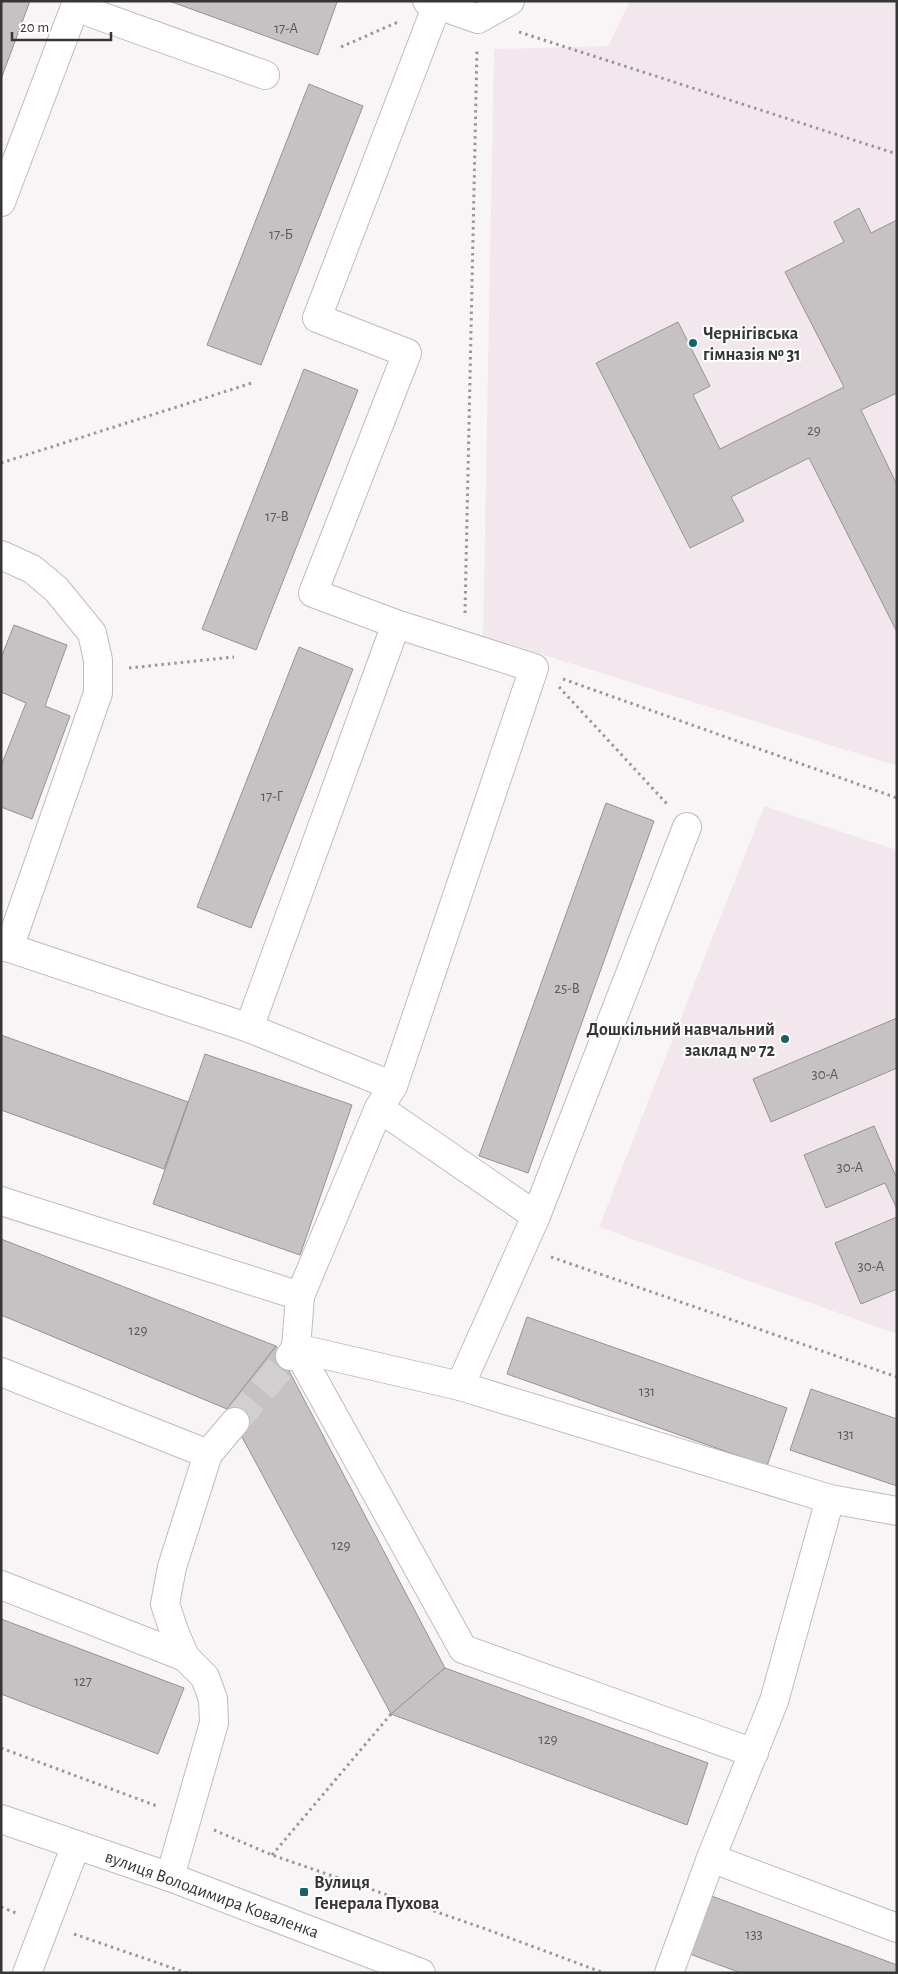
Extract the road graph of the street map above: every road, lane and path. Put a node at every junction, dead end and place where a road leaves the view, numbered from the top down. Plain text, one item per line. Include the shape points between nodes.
1 (510, 1) edge
2 (432, 3) edge
3 (478, 19) junction
4 (341, 47) dead end
5 (265, 75) dead end
6 (897, 154) edge
7 (1, 202) edge
8 (252, 383) dead end
9 (1, 463) edge
10 (1, 555) edge
11 (396, 624) junction
12 (465, 646) junction
13 (234, 657) dead end
14 (539, 670) junction
15 (98, 672) junction
16 (897, 798) edge
17 (687, 827) joint
18 (5, 946) edge
19 (249, 1028) junction
20 (393, 1086) junction
21 (379, 1108) junction
22 (1, 1201) edge
23 (536, 1216) junction
24 (522, 1247) junction
25 (300, 1296) junction
26 (290, 1355) junction
27 (1, 1372) edge
28 (897, 1377) edge
29 (460, 1386) junction
30 (235, 1422) tunnel mouth
31 (208, 1454) junction
32 (830, 1499) junction
33 (897, 1511) edge
34 (1, 1584) edge
35 (185, 1657) junction
36 (391, 1714) dead end
37 (1, 1748) edge
38 (754, 1753) junction
39 (186, 1818) junction
40 (1, 1819) edge
41 (76, 1845) junction
42 (272, 1855) junction
43 (711, 1858) junction
44 (170, 1877) junction
45 (46, 1924) junction
46 (897, 1928) edge
47 (27, 1973) edge
48 (187, 1973) edge
49 (421, 1973) edge
50 (604, 1973) edge
51 (669, 1973) edge

1 - 3 street
2 - 3 street
2 - 4 path
2 - 11 street via 317,318 407,353 313,593
3 - 6 path
3 - 12 path
5 - 7 street via 75,7
8 - 9 path
10 - 15 street via 32,569 56,589 92,633
11 - 12 street
11 - 19 street
12 - 14 street
13 - 15 path
14 - 16 path
14 - 17 path
14 - 20 street
15 - 18 street via 98,693
17 - 23 street
18 - 19 street
19 - 20 street
20 - 21 street
21 - 23 street
21 - 25 street
22 - 25 street
23 - 24 street
24 - 28 path
24 - 29 street
25 - 26 street
26 - 29 street
26 - 38 street via 463,1649
27 - 31 street
29 - 32 street
30 - 31 street
31 - 35 street via 172,1567 165,1604
32 - 33 street
32 - 38 street via 774,1701
34 - 35 street
35 - 39 street via 206,1677 213,1699 214,1724
36 - 42 path
37 - 39 path
38 - 43 street
39 - 42 path
39 - 44 street
40 - 41 street, вулиця Володимира Коваленка
41 - 44 street, вулиця Володимира Коваленка
41 - 45 street
42 - 50 path
43 - 46 street
43 - 51 street
44 - 49 street, вулиця Володимира Коваленка
45 - 47 street
45 - 48 path

